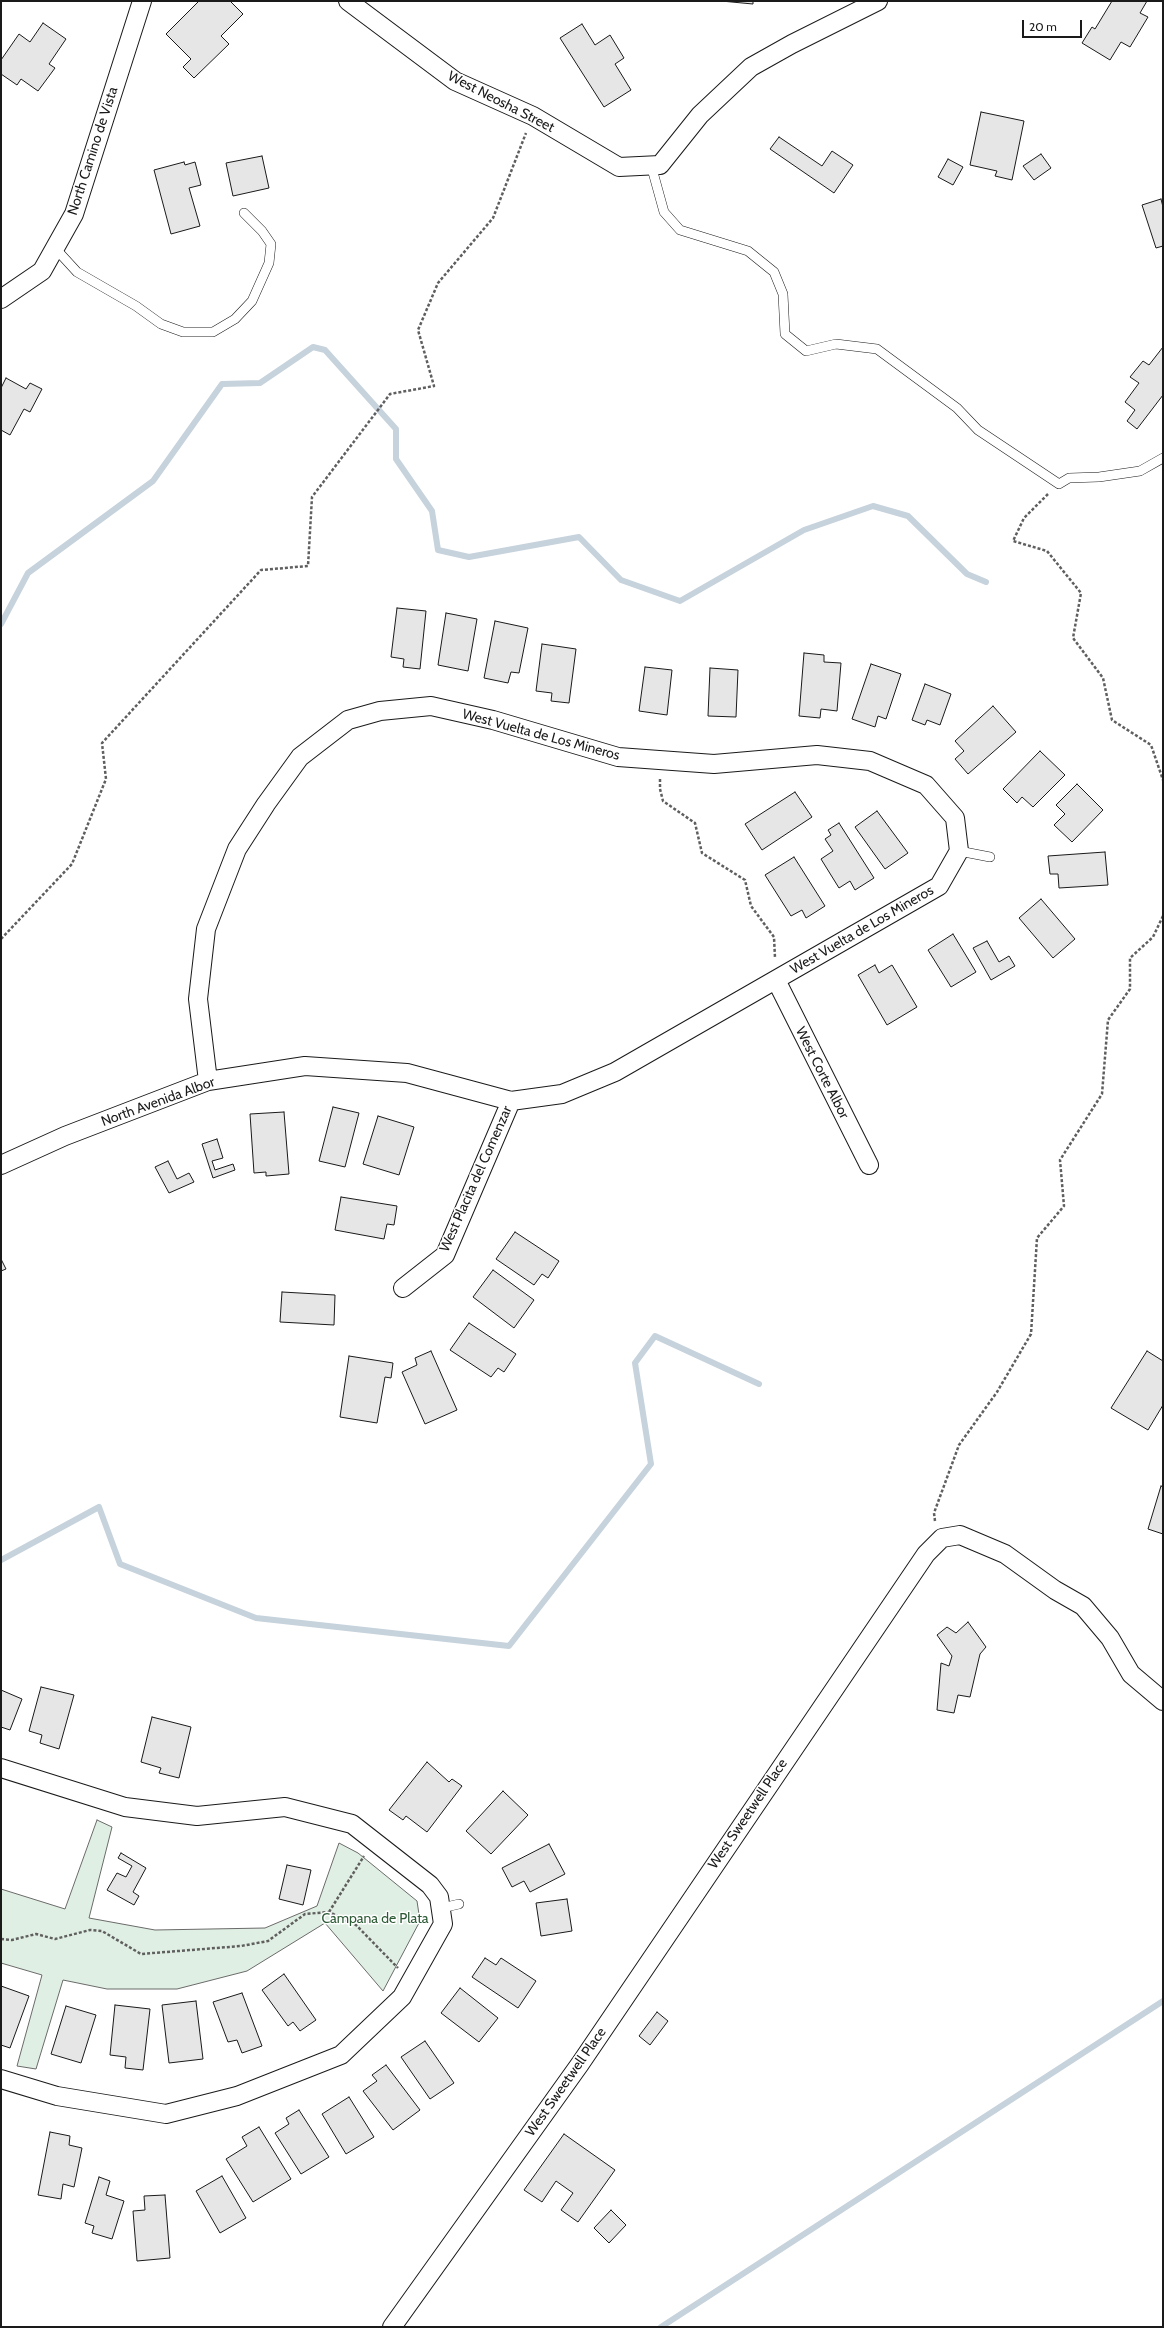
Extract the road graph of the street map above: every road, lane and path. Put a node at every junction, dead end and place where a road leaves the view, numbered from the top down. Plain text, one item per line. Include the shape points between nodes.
1 (142, 1) edge
2 (348, 1) edge
3 (878, 1) edge
4 (533, 116) junction
5 (651, 165) junction
6 (244, 213) dead end
7 (55, 248) junction
8 (1, 299) edge
9 (1163, 458) edge
10 (1059, 484) junction
11 (662, 760) junction
12 (1163, 780) edge
13 (959, 851) junction
14 (990, 857) dead end
15 (1163, 916) edge
16 (1, 939) edge
17 (776, 980) junction
18 (208, 1081) junction
19 (511, 1100) junction
20 (1, 1165) edge
21 (869, 1165) dead end
22 (403, 1288) dead end
23 (938, 1542) junction
24 (1163, 1702) edge
25 (1, 1768) edge
26 (374, 1840) junction
27 (329, 1912) junction
28 (1, 1939) edge
29 (411, 1981) junction
30 (1, 2080) edge
31 (392, 2327) edge

1 - 7 street, North Camino de Vista via 74,214
2 - 4 street, West Neosha Street via 455,81
3 - 5 street via 752,67 700,115 660,165
4 - 5 street, West Neosha Street via 619,167
4 - 16 path via 493,218 438,283 418,330 434,386 390,394 312,496 308,566 261,570 102,743 106,779 72,864
5 - 10 lane via 664,212 680,230 748,251 774,272 783,294 785,334 806,351 836,344 877,349 957,408 978,430
6 - 7 lane via 262,230 271,244 268,263 252,301 236,319 213,332 183,332 161,324 136,306 77,272
7 - 8 street, North Camino de Vista via 42,271
9 - 10 lane via 1140,471 1069,478
10 - 12 path via 1024,518 1013,541 1047,551 1081,593 1073,638 1104,678 1112,720 1151,745
11 - 13 street, West Vuelta de Los Mineros via 714,764 817,755 870,761 926,785 955,818
11 - 17 path via 660,789 663,801 695,823 702,853 745,880 751,906 774,937
11 - 18 street, West Vuelta de Los Mineros via 618,757 493,720 431,706 380,711 348,720 300,757 237,849 206,929 198,999
13 - 14 lane
13 - 17 street, West Vuelta de Los Mineros via 939,886
15 - 23 path via 1153,937 1130,958 1130,989 1108,1020 1102,1094 1060,1160 1064,1206 1038,1238 1031,1334 998,1392 959,1445 934,1513
17 - 19 street, West Vuelta de Los Mineros via 615,1072 562,1094
17 - 21 street, West Corte Albor
18 - 19 street, North Avenida Albor via 305,1066 407,1073
18 - 20 street, North Avenida Albor via 65,1136
19 - 22 street, West Placita del Comenzar via 445,1255
23 - 24 street, West Sweetwell Place via 942,1538 960,1535 1005,1554 1055,1590 1083,1606 1110,1638 1131,1674
23 - 31 street, West Sweetwell Place via 926,1554 788,1754 580,2064
25 - 26 street via 125,1807 197,1816 285,1807 352,1824
26 - 27 path
26 - 29 street via 451,1906
27 - 28 path via 304,1914 268,1941 241,1946 142,1954 102,1931 90,1930 55,1939 36,1934 12,1940
27 - 29 path via 356,1925
29 - 30 street via 402,1997 341,2055 237,2096 166,2114 57,2096

